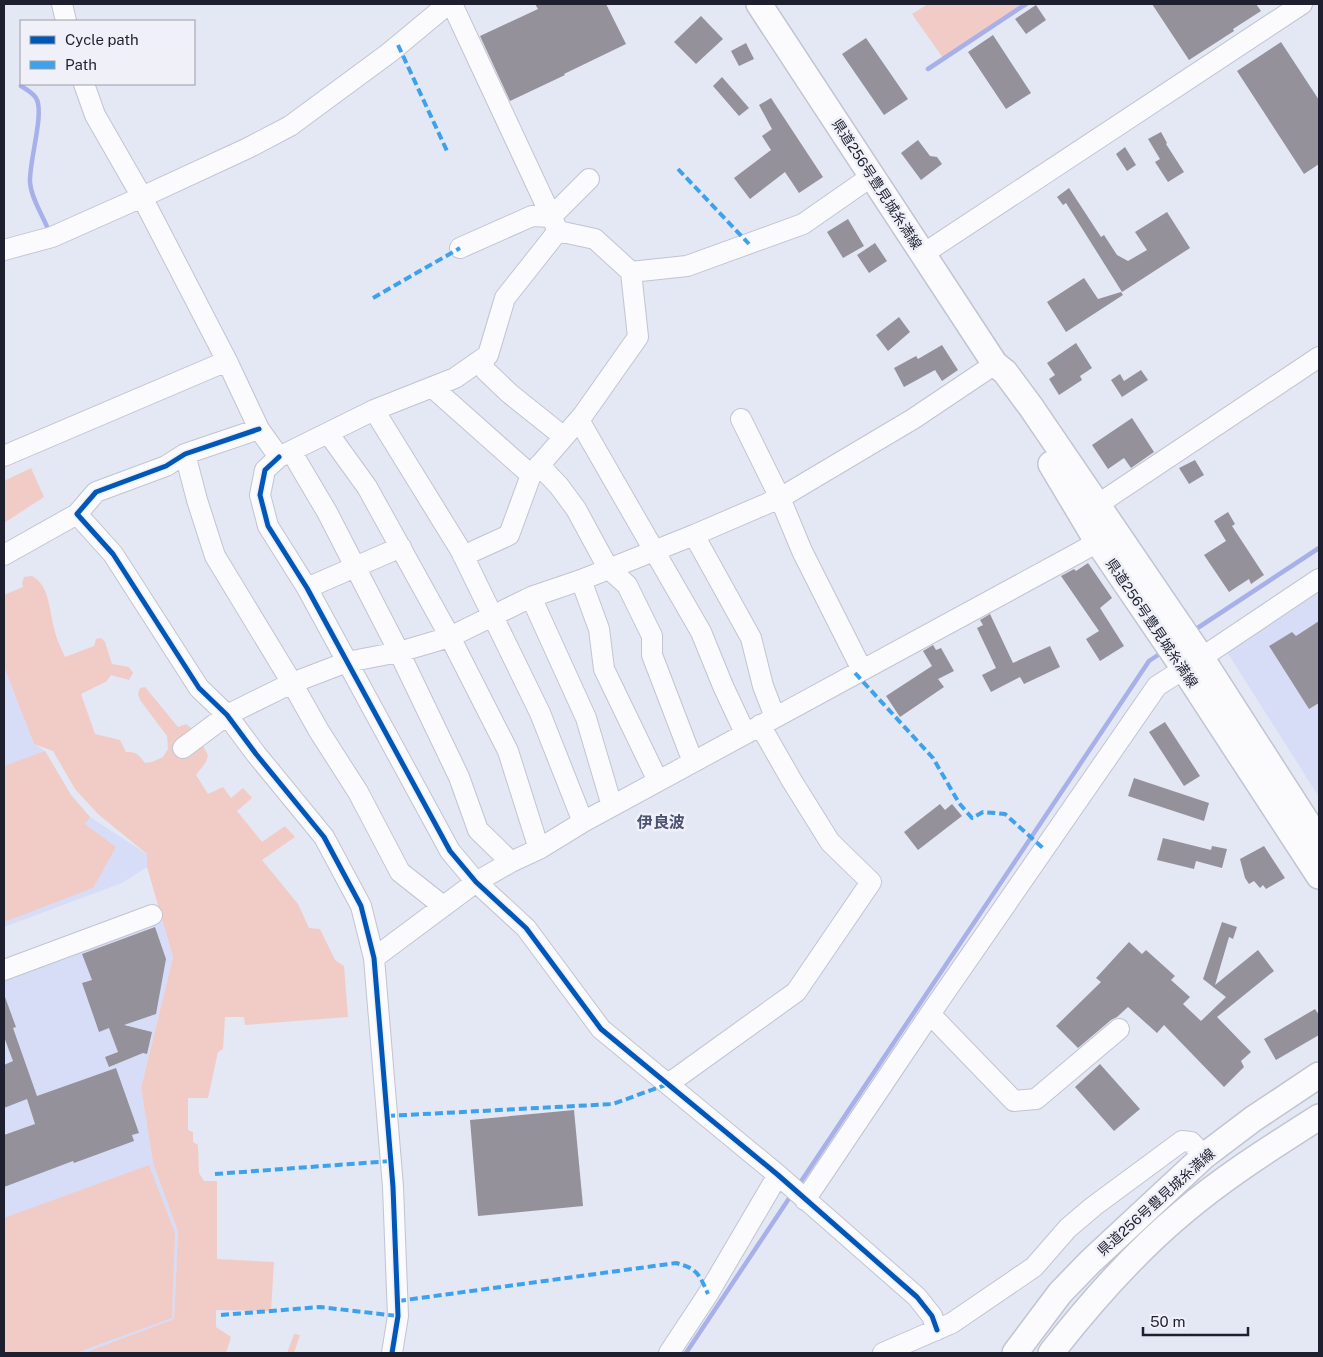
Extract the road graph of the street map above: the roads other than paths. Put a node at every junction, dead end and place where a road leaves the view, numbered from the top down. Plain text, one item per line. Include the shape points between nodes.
1 (62, 4) edge
2 (450, 4) edge
3 (759, 4) edge
4 (1302, 4) edge
5 (66, 20) edge
6 (84, 85) edge
7 (872, 176) junction
8 (589, 179) dead end
9 (142, 197) junction
10 (554, 224) junction
11 (460, 248) dead end
12 (4, 250) edge
13 (923, 254) junction
14 (631, 272) junction
15 (1319, 357) edge
16 (481, 360) junction
17 (227, 361) junction
18 (995, 364) junction
19 (432, 387) junction
20 (374, 410) junction
21 (741, 419) dead end
22 (579, 420) junction
23 (259, 429) junction
24 (328, 433) junction
25 (564, 437) junction
26 (185, 454) junction
27 (285, 454) junction
28 (4, 456) edge
29 (535, 470) junction
30 (780, 498) junction
31 (1097, 505) junction
32 (77, 514) junction
33 (694, 535) junction
34 (1107, 536) junction
35 (401, 547) junction
36 (654, 550) junction
37 (4, 555) edge
38 (463, 556) junction
39 (355, 567) junction
40 (608, 568) junction
41 (1319, 579) edge
42 (581, 580) junction
43 (307, 588) junction
44 (531, 597) junction
45 (492, 616) junction
46 (450, 637) junction
47 (399, 652) junction
48 (1190, 660) junction
49 (347, 662) junction
50 (862, 670) junction
51 (292, 683) junction
52 (227, 716) junction
53 (760, 725) junction
54 (183, 748) dead end
55 (693, 762) junction
56 (658, 781) junction
57 (612, 806) junction
58 (583, 822) junction
59 (1319, 841) edge
60 (539, 848) junction
61 (511, 862) junction
62 (1319, 876) edge
63 (476, 882) junction
64 (443, 906) junction
65 (152, 915) dead end
66 (374, 958) junction
67 (4, 970) edge
68 (930, 1014) junction
69 (1119, 1029) dead end
70 (1319, 1075) edge
71 (668, 1084) junction
72 (1319, 1117) edge
73 (1204, 1156) junction
74 (778, 1175) junction
75 (805, 1200) junction
76 (938, 1330) junction
77 (392, 1353) edge
78 (669, 1353) edge
79 (883, 1353) edge
80 (1015, 1353) edge
81 (1051, 1353) edge

1 - 5 street
2 - 9 street via 389,54 290,126
2 - 10 street
3 - 7 main road, 県道256号豊見城糸満線
4 - 13 street
6 - 9 street via 96,115
7 - 13 main road, 県道256号豊見城糸満線
7 - 14 street via 803,224 687,266
8 - 10 street
9 - 12 street via 52,237
9 - 17 street
10 - 11 street via 532,216
10 - 14 street via 595,239
10 - 16 street via 505,298 488,355
13 - 18 main road, 県道256号豊見城糸満線
14 - 22 street via 638,337
15 - 31 street
16 - 19 street via 455,378
16 - 25 street via 486,371 503,388
17 - 23 street
17 - 28 street
18 - 30 street
18 - 31 main road, 県道256号豊見城糸満線 via 1031,406
18 - 34 main road, 県道256号豊見城糸満線 via 998,376
19 - 20 street
19 - 29 street
20 - 24 street
20 - 38 street
21 - 30 street
22 - 25 street
22 - 36 street
23 - 26 street
23 - 27 street
24 - 27 street
24 - 35 street via 367,487
25 - 29 street
26 - 32 street via 166,466 96,492
26 - 51 street via 215,556
27 - 39 street via 327,512
27 - 43 street via 264,470 260,495 268,526
29 - 38 street via 509,535
29 - 40 street via 559,486 576,509
30 - 33 street
30 - 50 street via 802,551
31 - 34 main road, 県道256号豊見城糸満線
32 - 37 street
32 - 52 street via 113,554 200,688
33 - 36 street
33 - 53 street via 751,638 763,686
34 - 48 main road, 県道256号豊見城糸満線
34 - 50 street
35 - 39 street
35 - 46 street
36 - 40 street
36 - 53 street via 701,632 723,686
38 - 45 street
39 - 43 street
39 - 47 street
40 - 42 street
40 - 55 street via 627,585 652,636 652,654
41 - 48 street
42 - 44 street
42 - 56 street via 599,629 604,669
43 - 49 street
44 - 45 street
44 - 57 street via 586,718
45 - 46 street
45 - 58 street via 540,713
46 - 47 street
46 - 60 street via 508,751
47 - 49 street
47 - 61 street via 459,777 478,830
48 - 59 main road, 県道256号豊見城糸満線
48 - 62 main road, 県道256号豊見城糸満線
48 - 68 street via 1157,686
49 - 51 street
49 - 63 street via 450,851
50 - 53 street
51 - 52 street
51 - 64 street via 358,792 400,872
52 - 54 street
52 - 66 street via 324,838 361,906
53 - 55 street
53 - 71 street via 830,842 871,882 796,992
55 - 56 street
56 - 57 street
57 - 58 street
58 - 60 street
60 - 61 street
61 - 63 street
63 - 64 street
63 - 71 street via 526,928 601,1029
64 - 66 street
65 - 67 street
66 - 77 street via 393,1187 398,1316
68 - 69 street via 1014,1101 1036,1099
68 - 75 street
70 - 73 main road, 県道256号豊見城糸満線
71 - 74 street
72 - 81 main road, 県道256号豊見城糸満線 via 1181,1214 1113,1280
73 - 76 street via 1191,1142 1182,1141 1068,1228 1034,1267
73 - 80 main road, 県道256号豊見城糸満線 via 1060,1293
74 - 75 street
74 - 78 street
75 - 76 street via 918,1297
76 - 79 street

